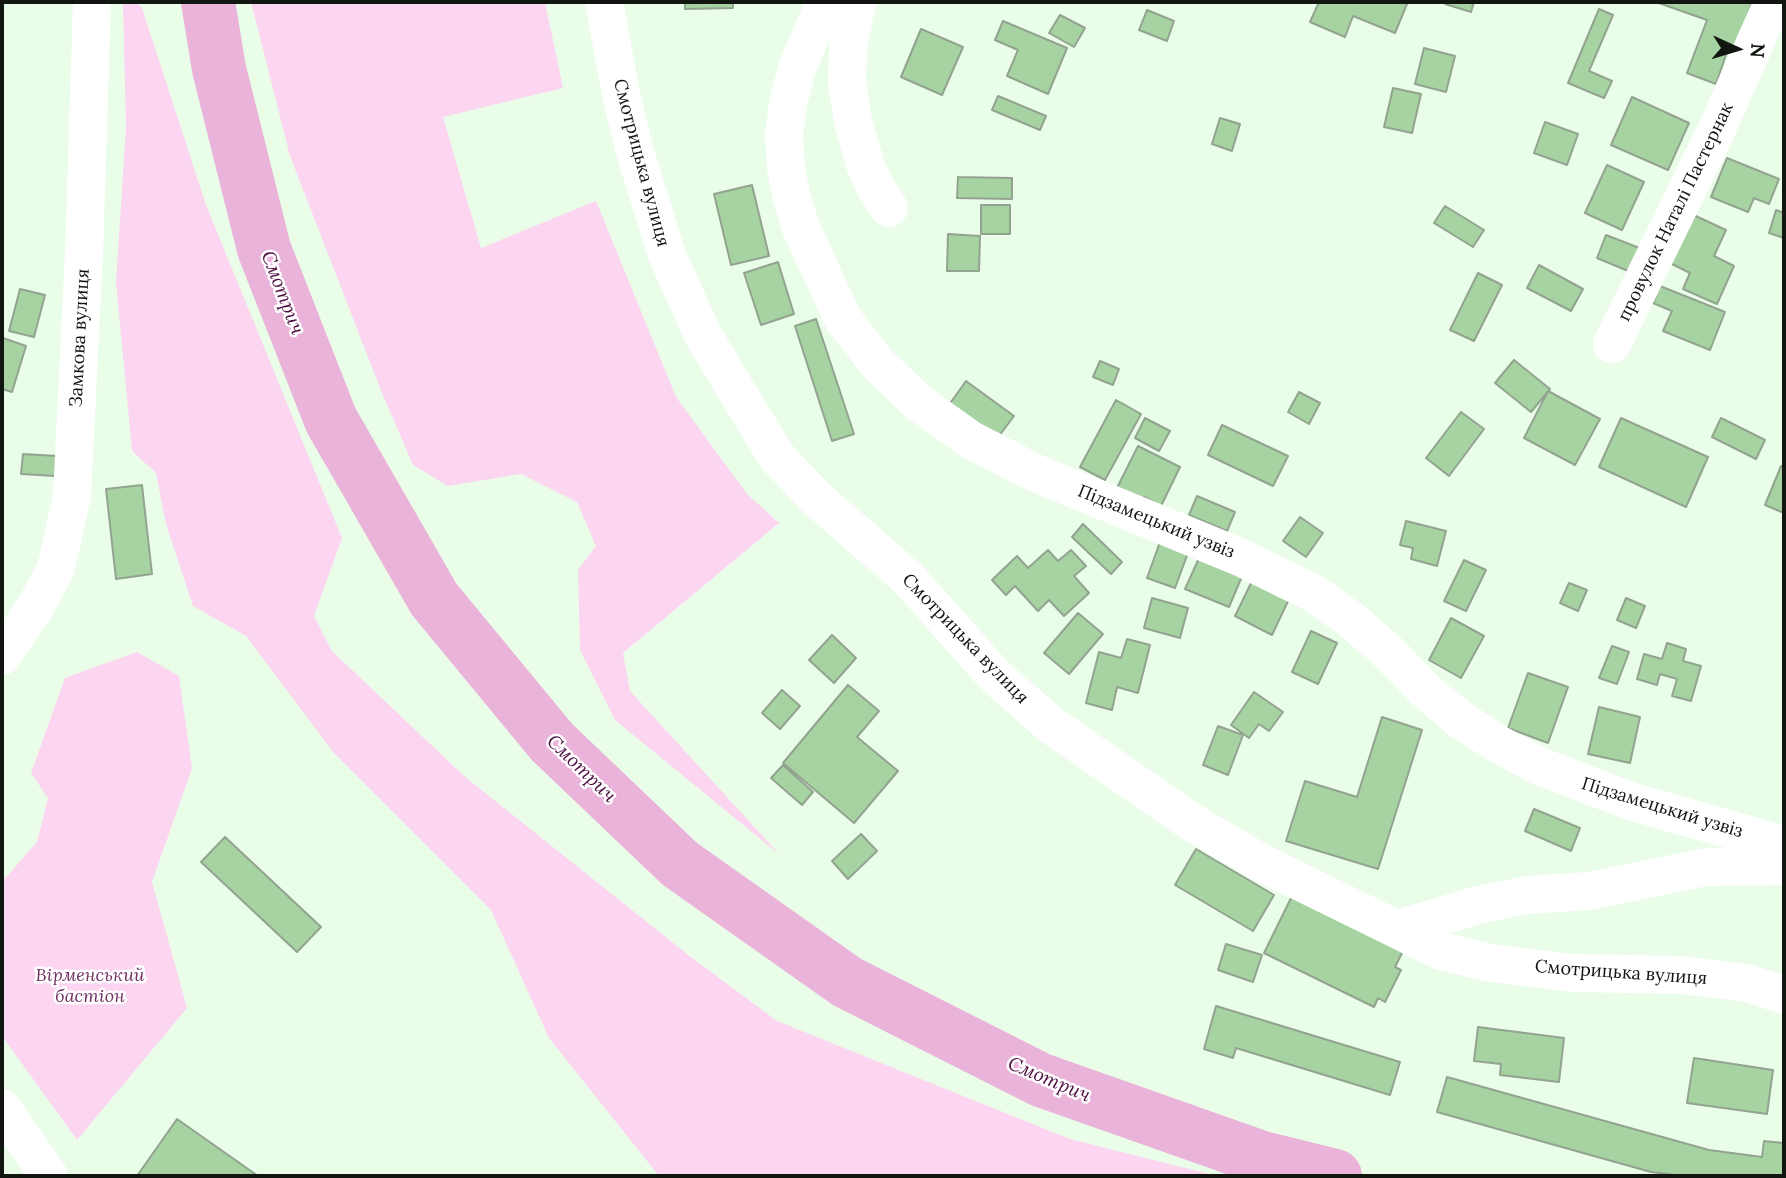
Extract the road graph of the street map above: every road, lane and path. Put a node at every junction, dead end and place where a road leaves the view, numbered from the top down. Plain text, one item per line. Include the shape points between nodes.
1 (92, 2) edge
2 (604, 2) edge
3 (825, 2) edge
4 (857, 2) edge
5 (1773, 2) edge
6 (889, 208) dead end
7 (1612, 344) dead end
8 (2, 656) edge
9 (1784, 845) edge
10 (1784, 866) edge
11 (1398, 929) junction
12 (1784, 995) edge
13 (2, 1108) edge
14 (49, 1176) edge

1 - 8 street, Замкова вулиця via 72,496 56,568
2 - 11 street, Смотрицька вулиця via 635,152 667,255 703,335 777,457 816,498 908,578 995,676 1051,725 1193,823 1258,861
3 - 9 street, Підзамецький узвіз via 797,68 788,104 784,135 791,195 843,319 877,363 919,403 971,440 1033,472 1242,558 1313,593 1377,642 1461,720 1539,766 1633,803
4 - 6 street via 848,48 853,121 866,167
5 - 7 street, провулок Наталі Пастернак
10 - 11 street via 1706,867 1589,891 1527,895
11 - 12 street, Смотрицька вулиця via 1441,951 1491,963 1572,973 1695,977 1747,983
13 - 14 street

